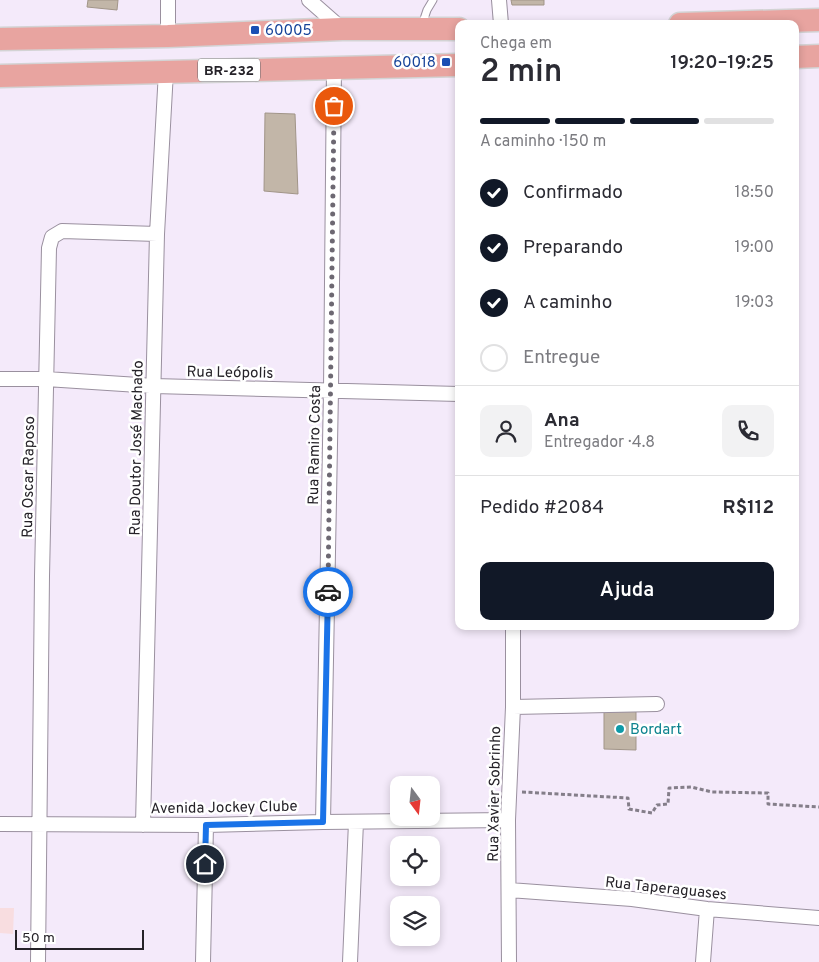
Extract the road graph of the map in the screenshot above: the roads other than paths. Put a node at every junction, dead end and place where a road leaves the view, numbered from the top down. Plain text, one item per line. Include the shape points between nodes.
1 (168, 0) edge
2 (310, 0) edge
3 (433, 0) edge
4 (499, 0) edge
5 (501, 20) edge
6 (819, 20) edge
7 (799, 21) edge
8 (342, 29) junction
9 (421, 29) junction
10 (455, 29) edge
11 (168, 36) junction
12 (0, 39) edge
13 (819, 56) edge
14 (799, 57) edge
15 (455, 66) edge
16 (334, 68) junction
17 (166, 72) junction
18 (0, 76) edge
19 (157, 234) junction
20 (0, 379) edge
21 (46, 380) junction
22 (154, 386) junction
23 (331, 390) junction
24 (455, 394) edge
25 (513, 630) edge
26 (657, 704) dead end
27 (513, 707) junction
28 (508, 820) junction
29 (323, 822) junction
30 (356, 822) junction
31 (0, 824) edge
32 (39, 824) junction
33 (144, 825) junction
34 (206, 825) junction
35 (509, 890) junction
36 (707, 909) junction
37 (819, 918) edge
38 (38, 962) edge
39 (203, 962) edge
40 (350, 962) edge
41 (509, 962) edge
42 (703, 962) edge

1 - 11 street
2 - 8 street
3 - 9 lane
4 - 5 street
6 - 7 highway
8 - 9 highway
8 - 11 highway
9 - 10 highway
11 - 12 highway
13 - 14 highway
15 - 16 highway, BR-232
16 - 17 highway, BR-232
16 - 23 street, Rua Ramiro Costa
17 - 18 highway, BR-232
17 - 19 street, Rua Doutor José Machado
19 - 21 street, Rua Oscar Raposo via 74,230 62,231 52,237 49,248
19 - 22 street, Rua Doutor José Machado
20 - 21 street, Rua Leópolis
21 - 22 street, Rua Leópolis
21 - 32 street, Rua Oscar Raposo
22 - 23 street, Rua Leópolis
22 - 33 street, Rua Doutor José Machado
23 - 24 street, Rua Leópolis
23 - 29 street, Rua Ramiro Costa
25 - 27 street, Rua Xavier Sobrinho
26 - 27 street
27 - 28 street, Rua Xavier Sobrinho
28 - 30 street, Avenida Jockey Clube
28 - 35 street, Rua Xavier Sobrinho
29 - 30 street, Avenida Jockey Clube
29 - 34 street, Avenida Jockey Clube
30 - 40 street
31 - 32 street, Avenida Jockey Clube
32 - 33 street, Avenida Jockey Clube
32 - 38 street, Rua Oscar Raposo
33 - 34 street, Avenida Jockey Clube
34 - 39 street
35 - 36 street, Rua Taperaguases via 632,899
35 - 41 street, Rua Xavier Sobrinho
36 - 37 street, Rua Taperaguases
36 - 42 street

